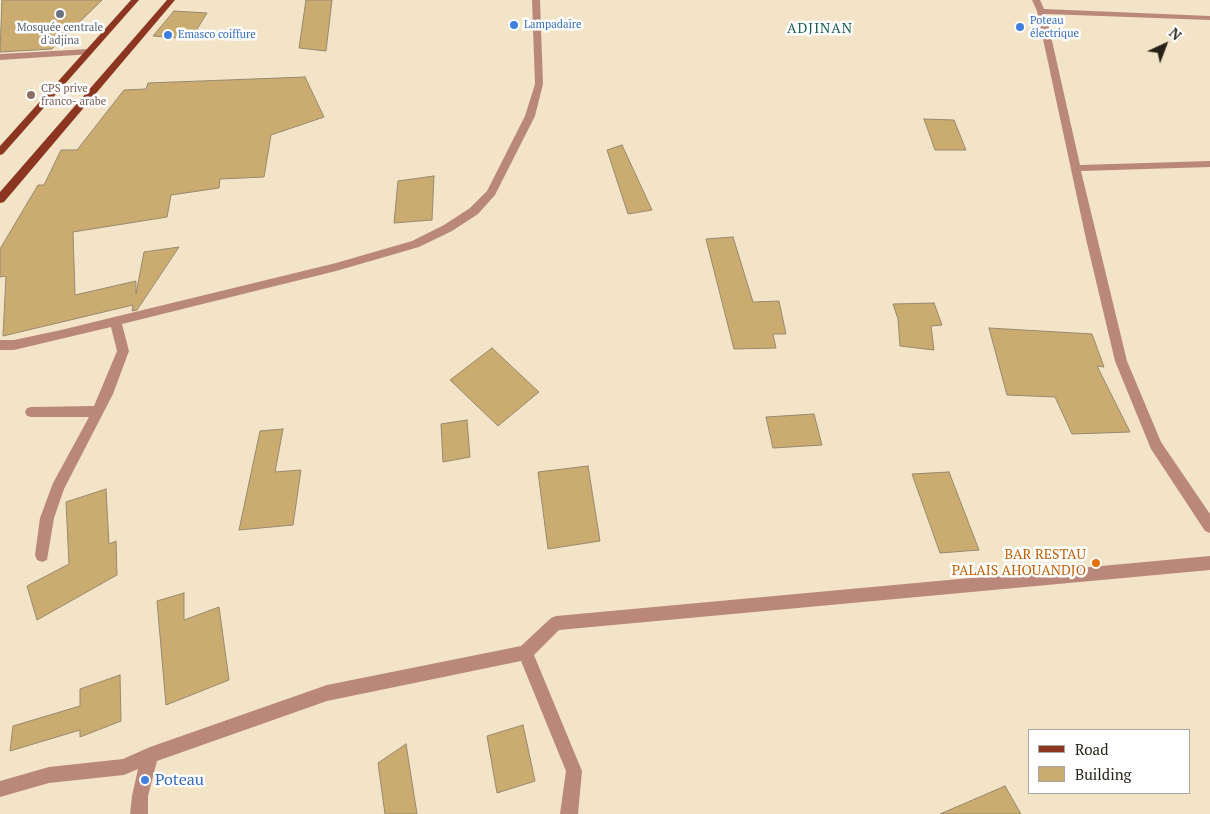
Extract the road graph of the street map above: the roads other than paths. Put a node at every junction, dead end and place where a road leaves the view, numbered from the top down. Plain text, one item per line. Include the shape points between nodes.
1 (135, 0) edge
2 (171, 0) edge
3 (536, 0) edge
4 (1036, 0) edge
5 (1042, 11) junction
6 (1210, 18) edge
7 (89, 52) junction
8 (0, 57) edge
9 (0, 152) edge
10 (1210, 164) edge
11 (1076, 168) junction
12 (0, 199) edge
13 (116, 322) junction
14 (0, 345) edge
15 (97, 411) junction
16 (31, 412) dead end
17 (1210, 526) edge
18 (42, 555) dead end
19 (1210, 563) edge
20 (525, 653) junction
21 (150, 755) junction
22 (0, 789) edge
23 (139, 814) edge
24 (569, 814) edge

1 - 7 main road
2 - 12 main road
3 - 13 street via 539,84 530,116 492,193 474,212 415,244
4 - 5 street
5 - 6 street
5 - 11 street
7 - 8 street
7 - 9 main road
10 - 11 street
11 - 17 street via 1120,360 1156,445
13 - 14 street via 14,345
13 - 15 street via 123,351
15 - 16 street
15 - 18 street via 58,487 47,518
19 - 20 street via 556,623
20 - 21 street via 327,693
20 - 24 street via 574,771
21 - 22 street via 124,767 49,776
21 - 23 street

